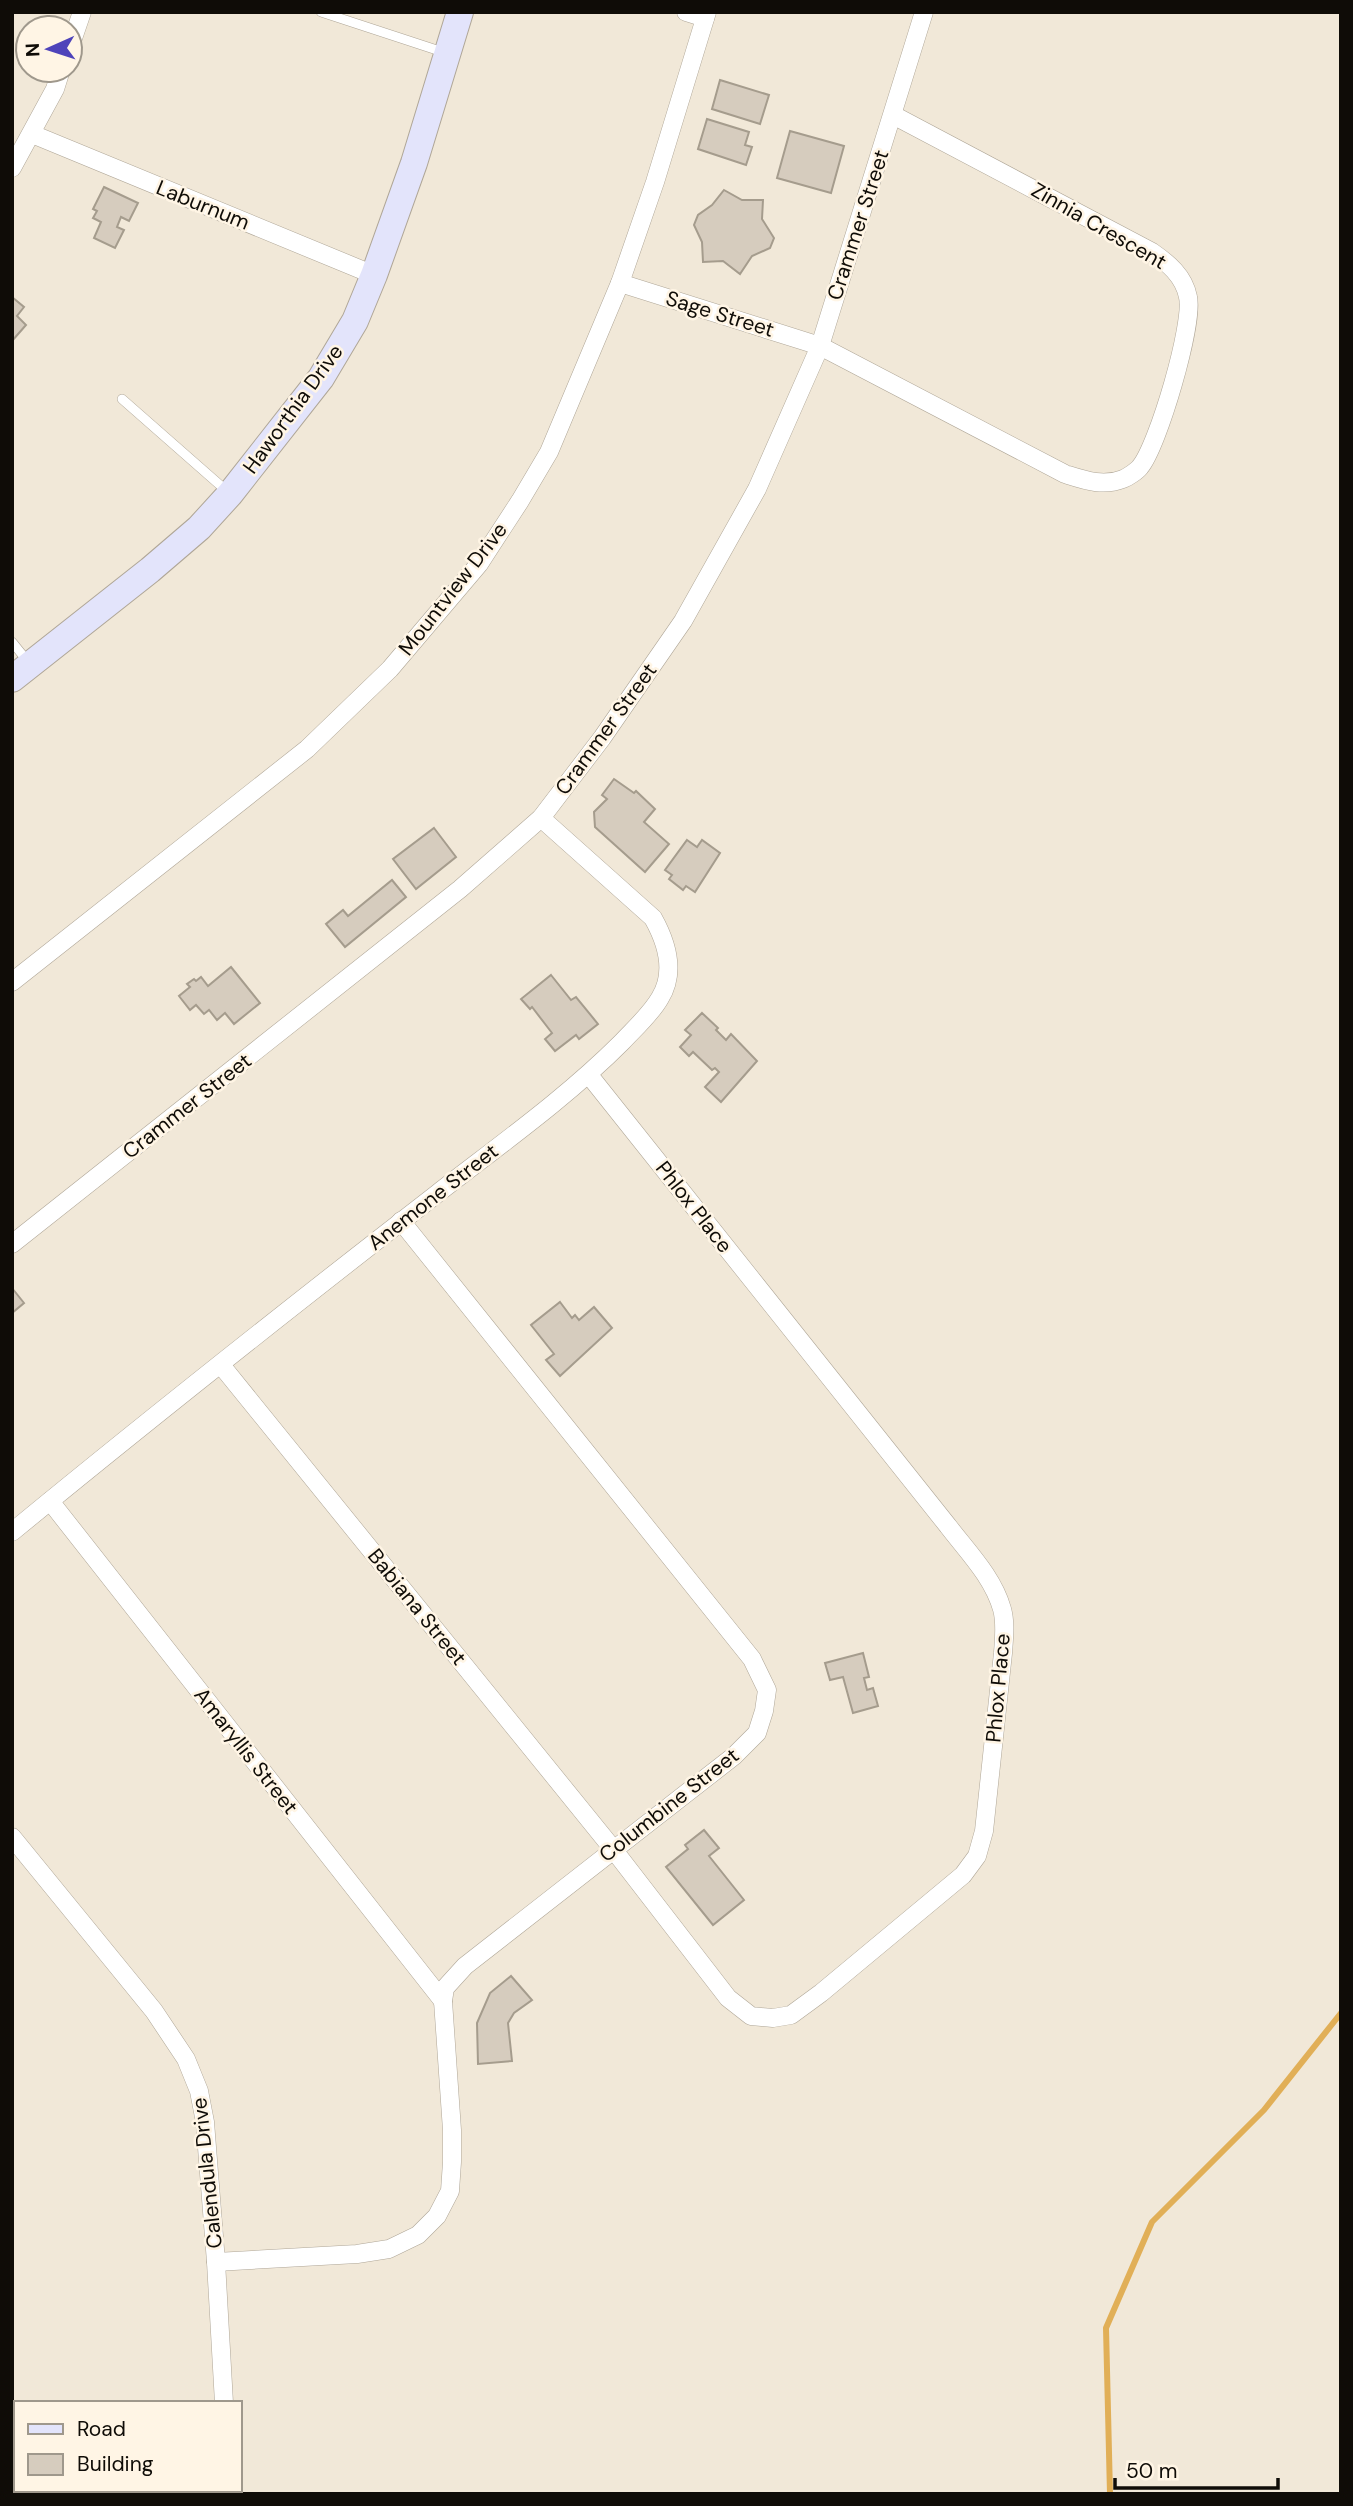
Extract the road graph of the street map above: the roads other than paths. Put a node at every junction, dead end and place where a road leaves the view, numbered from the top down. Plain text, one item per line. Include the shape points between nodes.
1 (321, 12) edge
2 (460, 12) edge
3 (686, 12) edge
4 (924, 12) edge
5 (706, 15) edge
6 (447, 53) junction
7 (57, 84) edge
8 (893, 115) junction
9 (32, 134) junction
10 (12, 168) edge
11 (374, 275) junction
12 (620, 283) junction
13 (820, 345) junction
14 (122, 399) dead end
15 (230, 494) junction
16 (12, 642) edge
17 (21, 672) edge
18 (541, 818) junction
19 (12, 982) edge
20 (589, 1075) junction
21 (401, 1221) junction
22 (12, 1244) edge
23 (221, 1365) junction
24 (50, 1501) junction
25 (12, 1532) edge
26 (12, 1837) edge
27 (613, 1849) junction
28 (443, 2001) junction
29 (216, 2262) junction
30 (224, 2401) edge

1 - 6 lane
2 - 6 street, Haworthia Drive
3 - 5 street
4 - 8 street, Crammer Street
5 - 12 street, Mountview Drive
6 - 11 street, Haworthia Drive
7 - 9 street
8 - 13 street, Crammer Street
8 - 13 street, Zinnia Crescent via 1171,265 1188,295 1189,315 1153,441 1140,468 1124,479 1091,482 1065,474
9 - 10 street
9 - 11 street, Laburnum
11 - 15 street, Haworthia Drive via 355,321 321,378
12 - 13 street, Sage Street
12 - 19 street, Mountview Drive via 549,452 520,501 479,564 390,669 307,749
13 - 18 street, Crammer Street via 757,489 683,621
14 - 15 lane
15 - 17 street, Haworthia Drive via 199,528
16 - 17 lane
18 - 20 street, Anemone Street via 653,918 664,937 668,958 660,998
18 - 22 street, Crammer Street via 375,958
20 - 21 street, Anemone Street
20 - 27 street, Phlox Place via 992,1584 1005,1628 984,1831 977,1856 963,1875 791,2015 751,2016 728,1997
21 - 23 street, Anemone Street
21 - 27 street, Columbine Street via 752,1658 767,1690 757,1733
23 - 24 street, Anemone Street
23 - 27 street, Babiana Street
24 - 25 street, Anemone Street
24 - 28 street, Amaryllis Street
26 - 29 street, Calendula Drive via 154,2011 186,2059 205,2122
27 - 28 street, Columbine Street via 465,1966 445,1989
28 - 29 street via 452,2162 450,2191 437,2216 418,2235 389,2249
29 - 30 street, Calendula Drive

